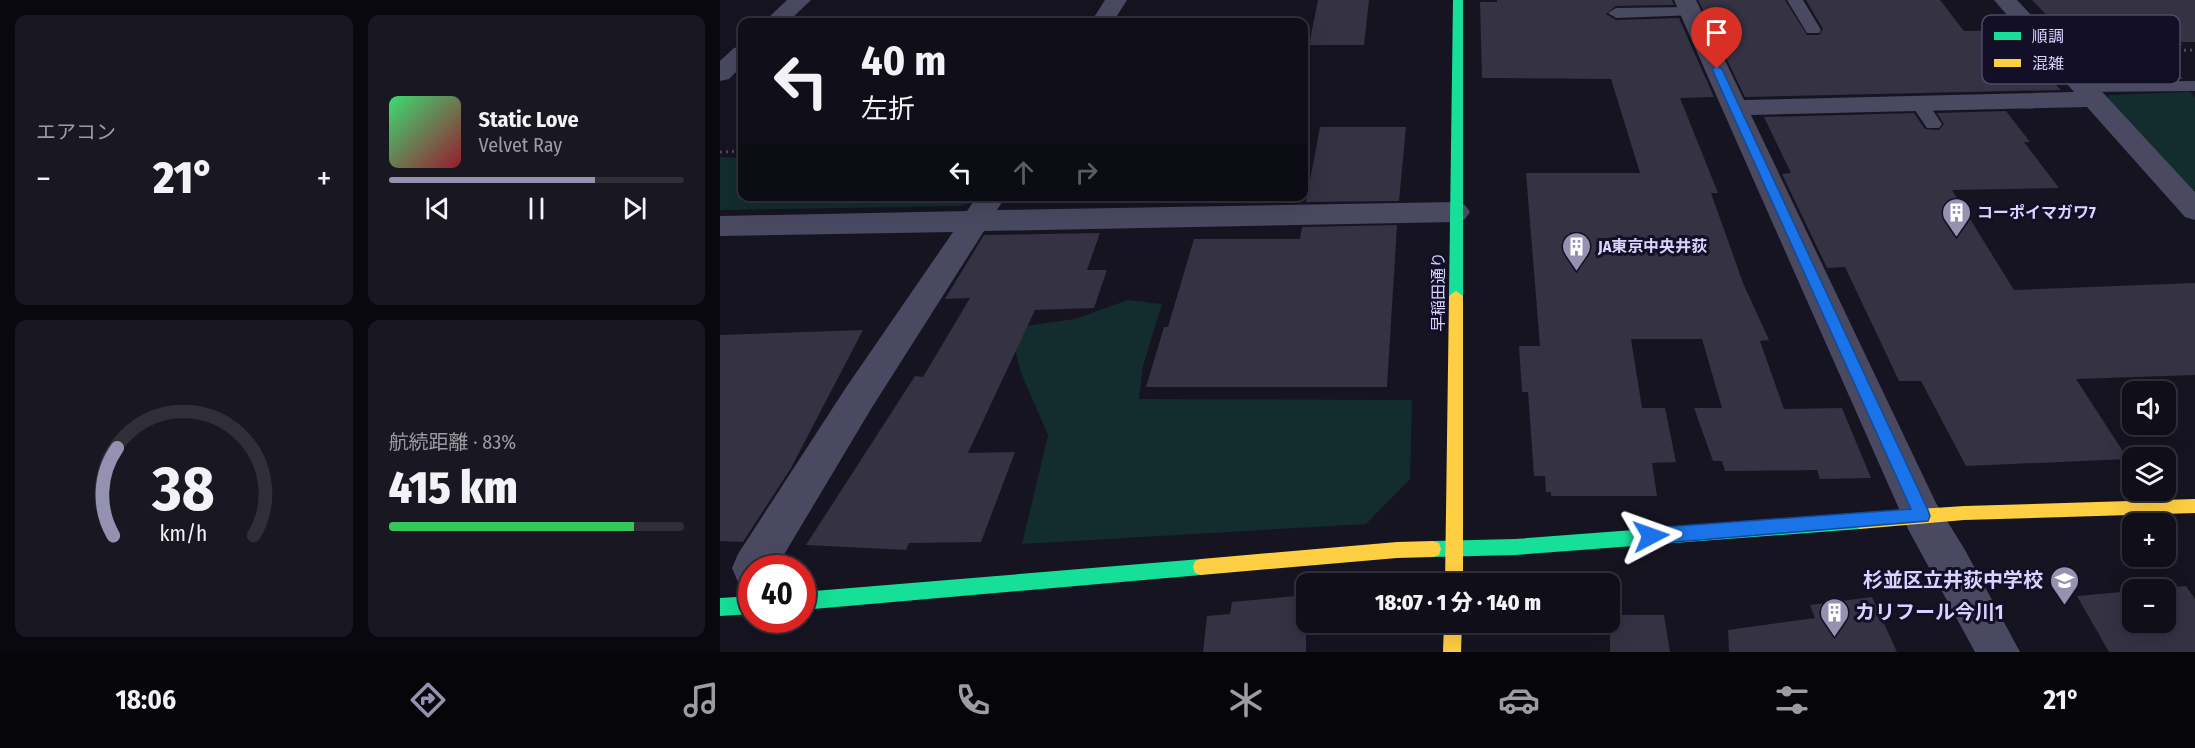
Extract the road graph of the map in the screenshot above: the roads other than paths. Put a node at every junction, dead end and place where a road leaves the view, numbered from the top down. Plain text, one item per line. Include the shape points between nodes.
1 (800, 0) edge
2 (1116, 0) edge
3 (1458, 0) edge
4 (1794, 0) edge
5 (2005, 0) edge
6 (1688, 6) edge
7 (1616, 13) dead end
8 (2019, 15) edge
9 (780, 18) edge
10 (1105, 18) edge
11 (1813, 30) dead end
12 (738, 57) edge
13 (720, 74) edge
14 (2081, 84) edge
15 (2195, 86) edge
16 (2089, 93) junction
17 (1919, 103) junction
18 (1734, 108) junction
19 (1933, 124) dead end
20 (984, 209) edge
21 (2195, 210) edge
22 (1455, 212) junction
23 (720, 226) edge
24 (2195, 506) edge
25 (1922, 516) junction
26 (1455, 549) junction
27 (761, 555) edge
28 (1454, 573) edge
29 (738, 597) edge
30 (816, 600) edge
31 (730, 612) edge
32 (1453, 633) edge
33 (1452, 652) edge
34 (1998, 652) edge

1 - 9 street
2 - 10 street
3 - 22 street, 早稲田通り
4 - 11 lane
5 - 8 street
6 - 7 lane
6 - 18 street
12 - 13 street
14 - 16 street
15 - 16 lane
16 - 17 street
16 - 21 street
17 - 18 street
17 - 19 lane
18 - 25 street
20 - 22 street
20 - 23 street
20 - 27 street via 858,399
22 - 26 street, 早稲田通り
24 - 25 street
25 - 26 street
25 - 34 street
26 - 28 street, 早稲田通り
26 - 30 street via 1397,550
29 - 31 street
32 - 33 street

